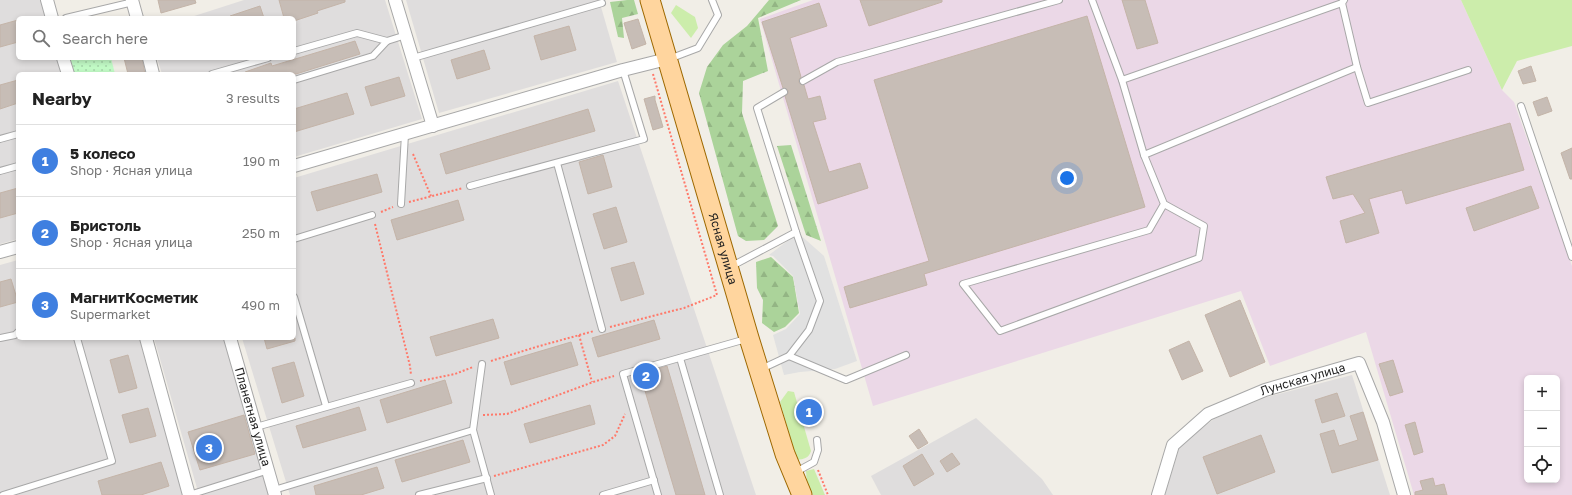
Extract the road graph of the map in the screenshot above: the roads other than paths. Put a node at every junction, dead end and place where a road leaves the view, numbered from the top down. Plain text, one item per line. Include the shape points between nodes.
1 (47, 0) edge
2 (395, 0) edge
3 (650, 0) edge
4 (712, 0) edge
5 (1059, 0) edge
6 (1092, 0) edge
7 (132, 1) edge
8 (1343, 1) edge
9 (602, 3) dead end
10 (51, 16) edge
11 (74, 16) edge
12 (136, 16) edge
13 (406, 35) junction
14 (387, 41) junction
15 (296, 50) edge
16 (413, 58) junction
17 (64, 60) edge
18 (150, 60) edge
19 (261, 60) edge
20 (659, 61) junction
21 (1357, 67) junction
22 (623, 70) junction
23 (1468, 70) dead end
24 (67, 72) edge
25 (153, 72) edge
26 (219, 72) edge
27 (296, 79) edge
28 (1122, 80) junction
29 (803, 81) dead end
30 (784, 92) dead end
31 (1521, 106) dead end
32 (433, 126) junction
33 (405, 134) junction
34 (16, 135) edge
35 (0, 139) edge
36 (1144, 155) junction
37 (557, 163) junction
38 (296, 165) edge
39 (16, 167) edge
40 (0, 171) edge
41 (470, 186) road end
42 (402, 204) road end
43 (1164, 204) junction
44 (372, 215) road end
45 (796, 232) junction
46 (296, 238) edge
47 (16, 248) edge
48 (0, 252) edge
49 (1572, 257) edge
50 (729, 268) junction
51 (296, 304) edge
52 (602, 329) road end
53 (16, 333) edge
54 (0, 338) edge
55 (750, 338) junction
56 (78, 340) edge
57 (147, 340) edge
58 (231, 340) edge
59 (906, 355) dead end
60 (789, 356) junction
61 (680, 358) junction
62 (482, 364) road end
63 (759, 370) junction
64 (411, 383) road end
65 (326, 406) junction
66 (256, 427) junction
67 (473, 430) junction
68 (817, 440) dead end
69 (268, 470) junction
70 (793, 474) junction
71 (486, 478) junction
72 (654, 480) junction
73 (274, 492) edge
74 (3, 495) edge
75 (189, 495) edge
76 (419, 495) edge
77 (492, 495) edge
78 (603, 495) edge
79 (658, 495) edge
80 (720, 495) edge
81 (802, 495) edge
82 (1158, 495) edge
83 (1404, 495) edge

1 - 10 street
2 - 13 street
3 - 20 main road, Ясная улица
4 - 20 lane via 718,15 698,48
5 - 29 lane via 837,62
6 - 28 lane
7 - 11 lane
7 - 12 street
8 - 21 lane
8 - 28 lane
9 - 16 lane
13 - 14 lane
13 - 16 street
14 - 15 lane via 357,33
14 - 27 lane via 373,56
16 - 32 street
17 - 24 street
18 - 25 street
19 - 26 lane
20 - 22 street
20 - 50 main road, Ясная улица
21 - 23 lane via 1368,103
21 - 36 lane
22 - 32 street
22 - 37 lane via 644,139
28 - 36 lane
30 - 45 lane via 757,108
31 - 49 lane
32 - 33 street
33 - 38 street
33 - 42 lane
34 - 35 lane
36 - 43 lane
37 - 41 lane
37 - 52 lane
39 - 40 lane
43 - 43 lane via 1149,230 963,284 1000,331 1199,258 1204,226
44 - 46 lane
45 - 50 lane
45 - 60 lane via 820,301 809,330
47 - 48 street
50 - 55 main road, Ясная улица
51 - 65 lane
53 - 54 lane
55 - 61 lane
55 - 63 main road, Ясная улица
56 - 74 lane via 112,461
57 - 75 street
58 - 66 street, Планетная улица
59 - 60 lane via 846,380
60 - 63 lane
61 - 72 lane via 623,374
61 - 80 lane
62 - 67 lane
63 - 70 main road, Ясная улица
64 - 65 lane
65 - 66 lane
66 - 69 street, Планетная улица
67 - 71 lane
67 - 73 lane
68 - 70 lane via 818,450 814,462
69 - 73 street, Планетная улица
69 - 75 lane
70 - 81 main road, Ясная улица
71 - 76 lane
71 - 77 lane
72 - 78 lane
72 - 79 lane
82 - 83 street, Лунская улица via 1173,444 1208,414 1265,390 1359,363 1383,422

